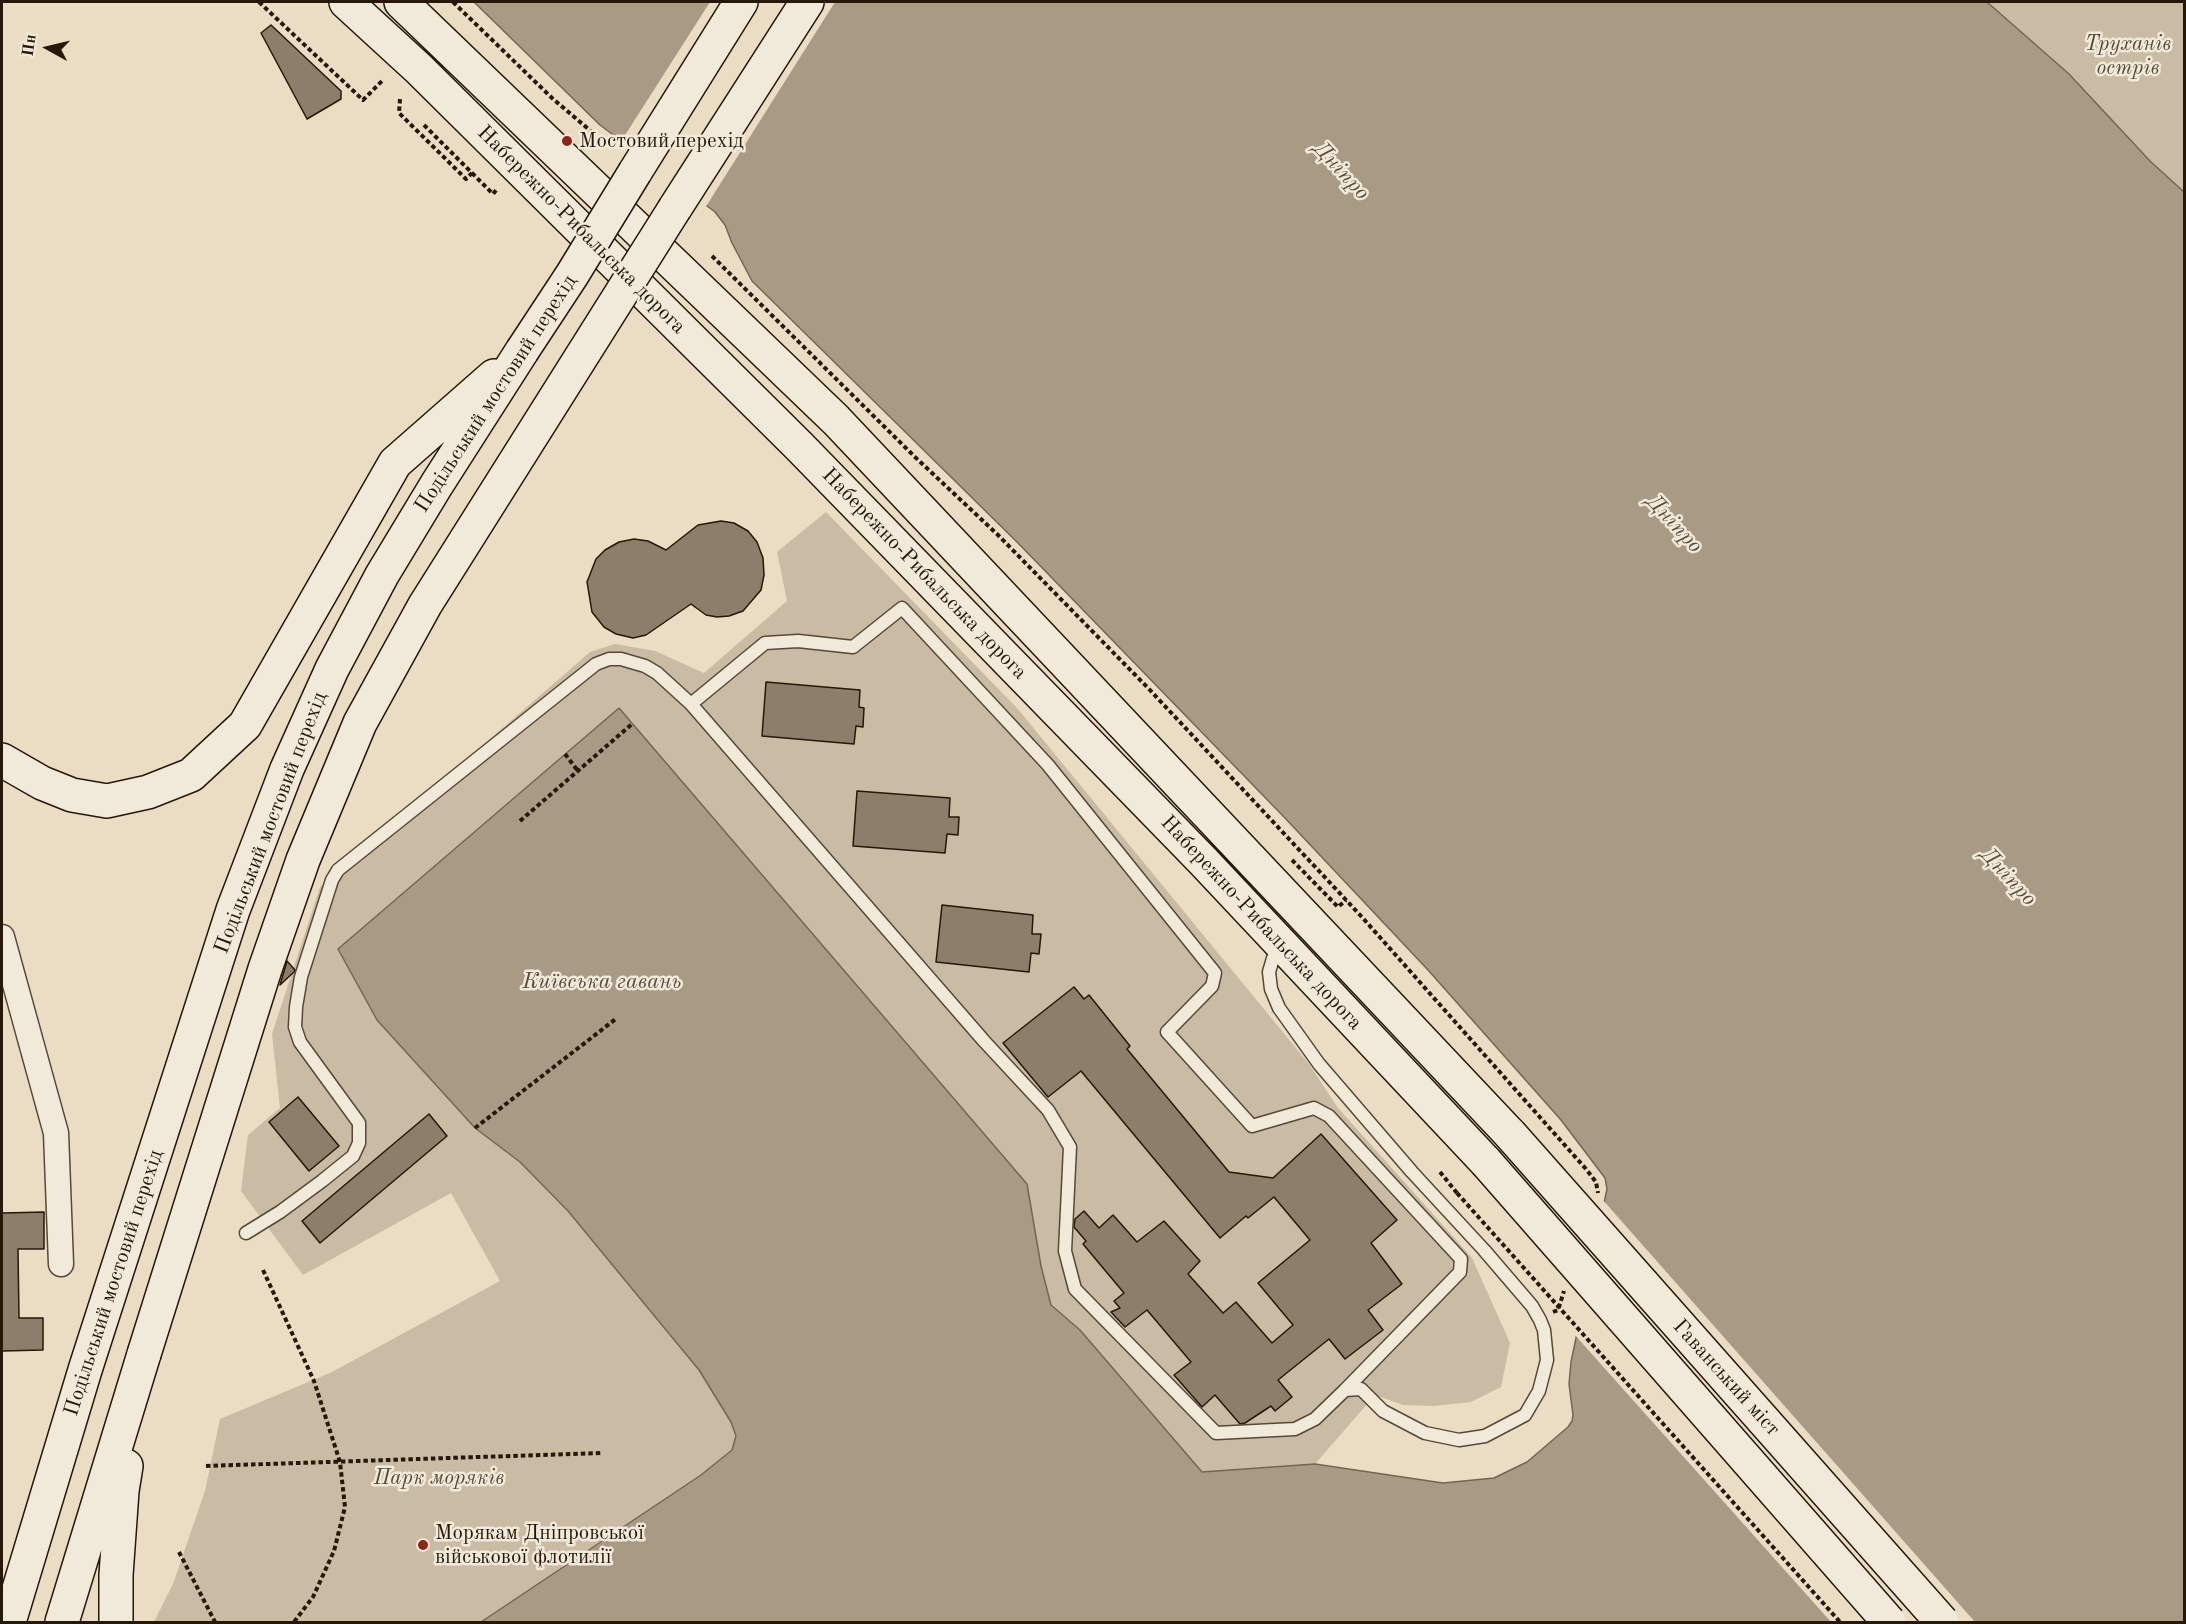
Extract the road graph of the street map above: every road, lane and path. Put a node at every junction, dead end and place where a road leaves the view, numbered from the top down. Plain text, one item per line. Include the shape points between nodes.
1 (259, 2) edge
2 (346, 2) edge
3 (401, 2) edge
4 (453, 2) edge
5 (741, 2) edge
6 (807, 2) edge
7 (382, 81) dead end
8 (400, 99) dead end
9 (423, 124) dead end
10 (593, 133) dead end
11 (472, 173) junction
12 (497, 189) dead end
13 (712, 255) dead end
14 (522, 351) junction
15 (691, 704) junction
16 (632, 724) dead end
17 (565, 754) dead end
18 (2, 760) edge
19 (578, 771) junction
20 (520, 821) dead end
21 (1292, 860) dead end
22 (1346, 900) junction
23 (2, 937) edge
24 (1279, 941) junction
25 (617, 1018) dead end
26 (475, 1128) dead end
27 (1510, 1134) joint
28 (1486, 1162) joint
29 (1440, 1172) dead end
30 (1598, 1192) dead end
31 (246, 1233) dead end
32 (61, 1264) dead end
33 (263, 1270) dead end
34 (144, 1354) junction
35 (1345, 1390) junction
36 (601, 1453) dead end
37 (340, 1462) junction
38 (206, 1466) dead end
39 (179, 1552) dead end
40 (9, 1623) edge
41 (62, 1623) edge
42 (116, 1623) edge
43 (215, 1623) edge
44 (294, 1623) edge
45 (1840, 1623) edge
46 (1889, 1623) edge
47 (1942, 1623) edge

1 - 7 path via 363,100
2 - 24 main road, Набережно-Рибальська дорога via 419,69 800,447
3 - 27 main road, Набережно-Рибальська дорога via 836,420
4 - 10 path
5 - 14 main road, Подільський мостовий перехід, bridge
6 - 34 main road, Подільський мостовий перехід, bridge via 425,604 360,723 303,860 264,969
8 - 11 path via 399,114 466,179
9 - 11 path
11 - 12 path via 493,194
13 - 22 path via 998,535 1149,689
14 - 18 main road via 395,463 245,725 191,775 148,792 107,801 72,795
14 - 40 main road, Подільський мостовий перехід via 382,575 332,669 287,769 233,910 85,1370
15 - 31 lane via 645,666 621,659 596,664 338,870 302,977 296,1027 300,1042 359,1123 359,1143 353,1156 322,1182
15 - 35 lane via 1048,1110 1070,1147 1065,1251 1075,1289 1216,1433 1295,1430 1315,1419
15 - 35 lane via 765,643 798,641 853,647 902,608 1048,765 1215,973 1212,986 1167,1032 1252,1126 1314,1108 1329,1116 1461,1259 1460,1272
16 - 19 path
17 - 19 path
19 - 20 path
21 - 22 path via 1338,907
22 - 30 path via 1586,1169
23 - 32 street via 56,1132
24 - 28 main road, Набережно-Рибальська дорога
24 - 35 lane via 1269,972 1279,1008 1358,1111 1532,1306 1547,1344 1546,1370 1525,1415 1485,1436 1459,1440 1425,1433 1383,1411 1361,1389
25 - 26 path
27 - 47 main road, Гаванський міст, bridge
28 - 46 main road, Гаванський міст, bridge
29 - 45 path, bridge
33 - 37 path via 314,1381
34 - 41 main road, Подільський мостовий перехід
34 - 42 main road, Подільський мостовий перехід via 122,1491
36 - 37 path
37 - 38 path
37 - 44 path via 345,1507 334,1551 313,1597
39 - 43 path

